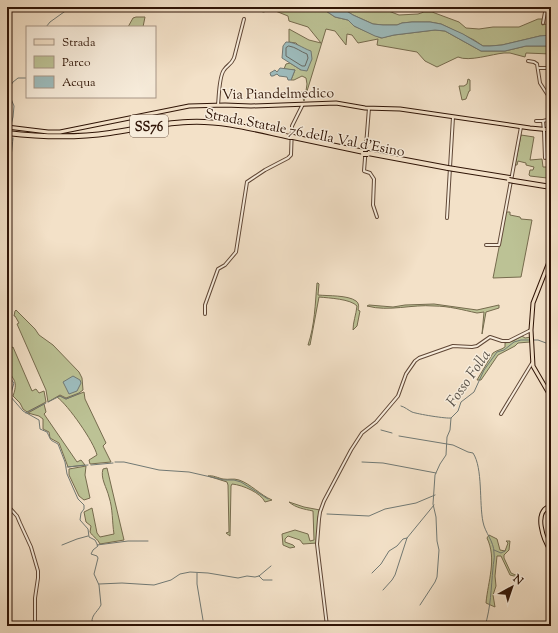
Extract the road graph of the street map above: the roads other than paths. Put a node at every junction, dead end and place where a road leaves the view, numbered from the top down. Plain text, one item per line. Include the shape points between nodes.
1 (546, 7) edge
2 (244, 19) dead end
3 (543, 22) dead end
4 (528, 61) dead end
5 (538, 68) junction
6 (551, 68) edge
7 (551, 100) edge
8 (303, 104) junction
9 (218, 105) junction
10 (369, 108) junction
11 (453, 117) junction
12 (536, 120) dead end
13 (547, 120) dead end
14 (543, 121) junction
15 (9, 127) edge
16 (521, 127) junction
17 (544, 130) junction
18 (551, 130) edge
19 (7, 134) edge
20 (544, 158) dead end
21 (551, 186) edge
22 (377, 217) dead end
23 (447, 218) dead end
24 (486, 245) dead end
25 (551, 257) edge
26 (204, 314) dead end
27 (531, 330) junction
28 (532, 362) junction
29 (551, 397) edge
30 (501, 414) dead end
31 (7, 505) edge
32 (551, 506) edge
33 (551, 551) edge
34 (35, 626) edge
35 (326, 626) edge

1 - 3 street
2 - 9 street via 234,58 222,75
4 - 5 street via 536,63
5 - 6 street
5 - 7 street via 541,86
8 - 9 main road, Via Piandelmedico
8 - 10 main road, Via Piandelmedico via 336,103
8 - 26 street via 292,126 291,155 247,182 236,252 218,269
9 - 15 main road, Via Piandelmedico via 189,106 60,132
10 - 11 main road, Via Piandelmedico via 400,109
10 - 22 street via 364,171 370,173 374,179 373,205
11 - 16 main road, Via Piandelmedico
11 - 23 street
12 - 14 street
13 - 14 street
14 - 17 street
16 - 17 main road, Via Piandelmedico
16 - 24 street via 499,245
17 - 18 main road, Via Piandelmedico
17 - 20 street
19 - 21 highway, Strada Statale 76 della Val d'Esino / SS76, bridge via 78,136 162,124 218,123 453,170
25 - 27 main road via 533,302
27 - 28 main road
27 - 35 street via 509,341 490,337 477,346 453,346 419,358 406,374 395,400 376,422 362,433 324,500 318,519 317,544
28 - 29 main road
28 - 30 street
31 - 34 street via 20,523 38,571
32 - 33 main road via 544,510 541,524 544,539

